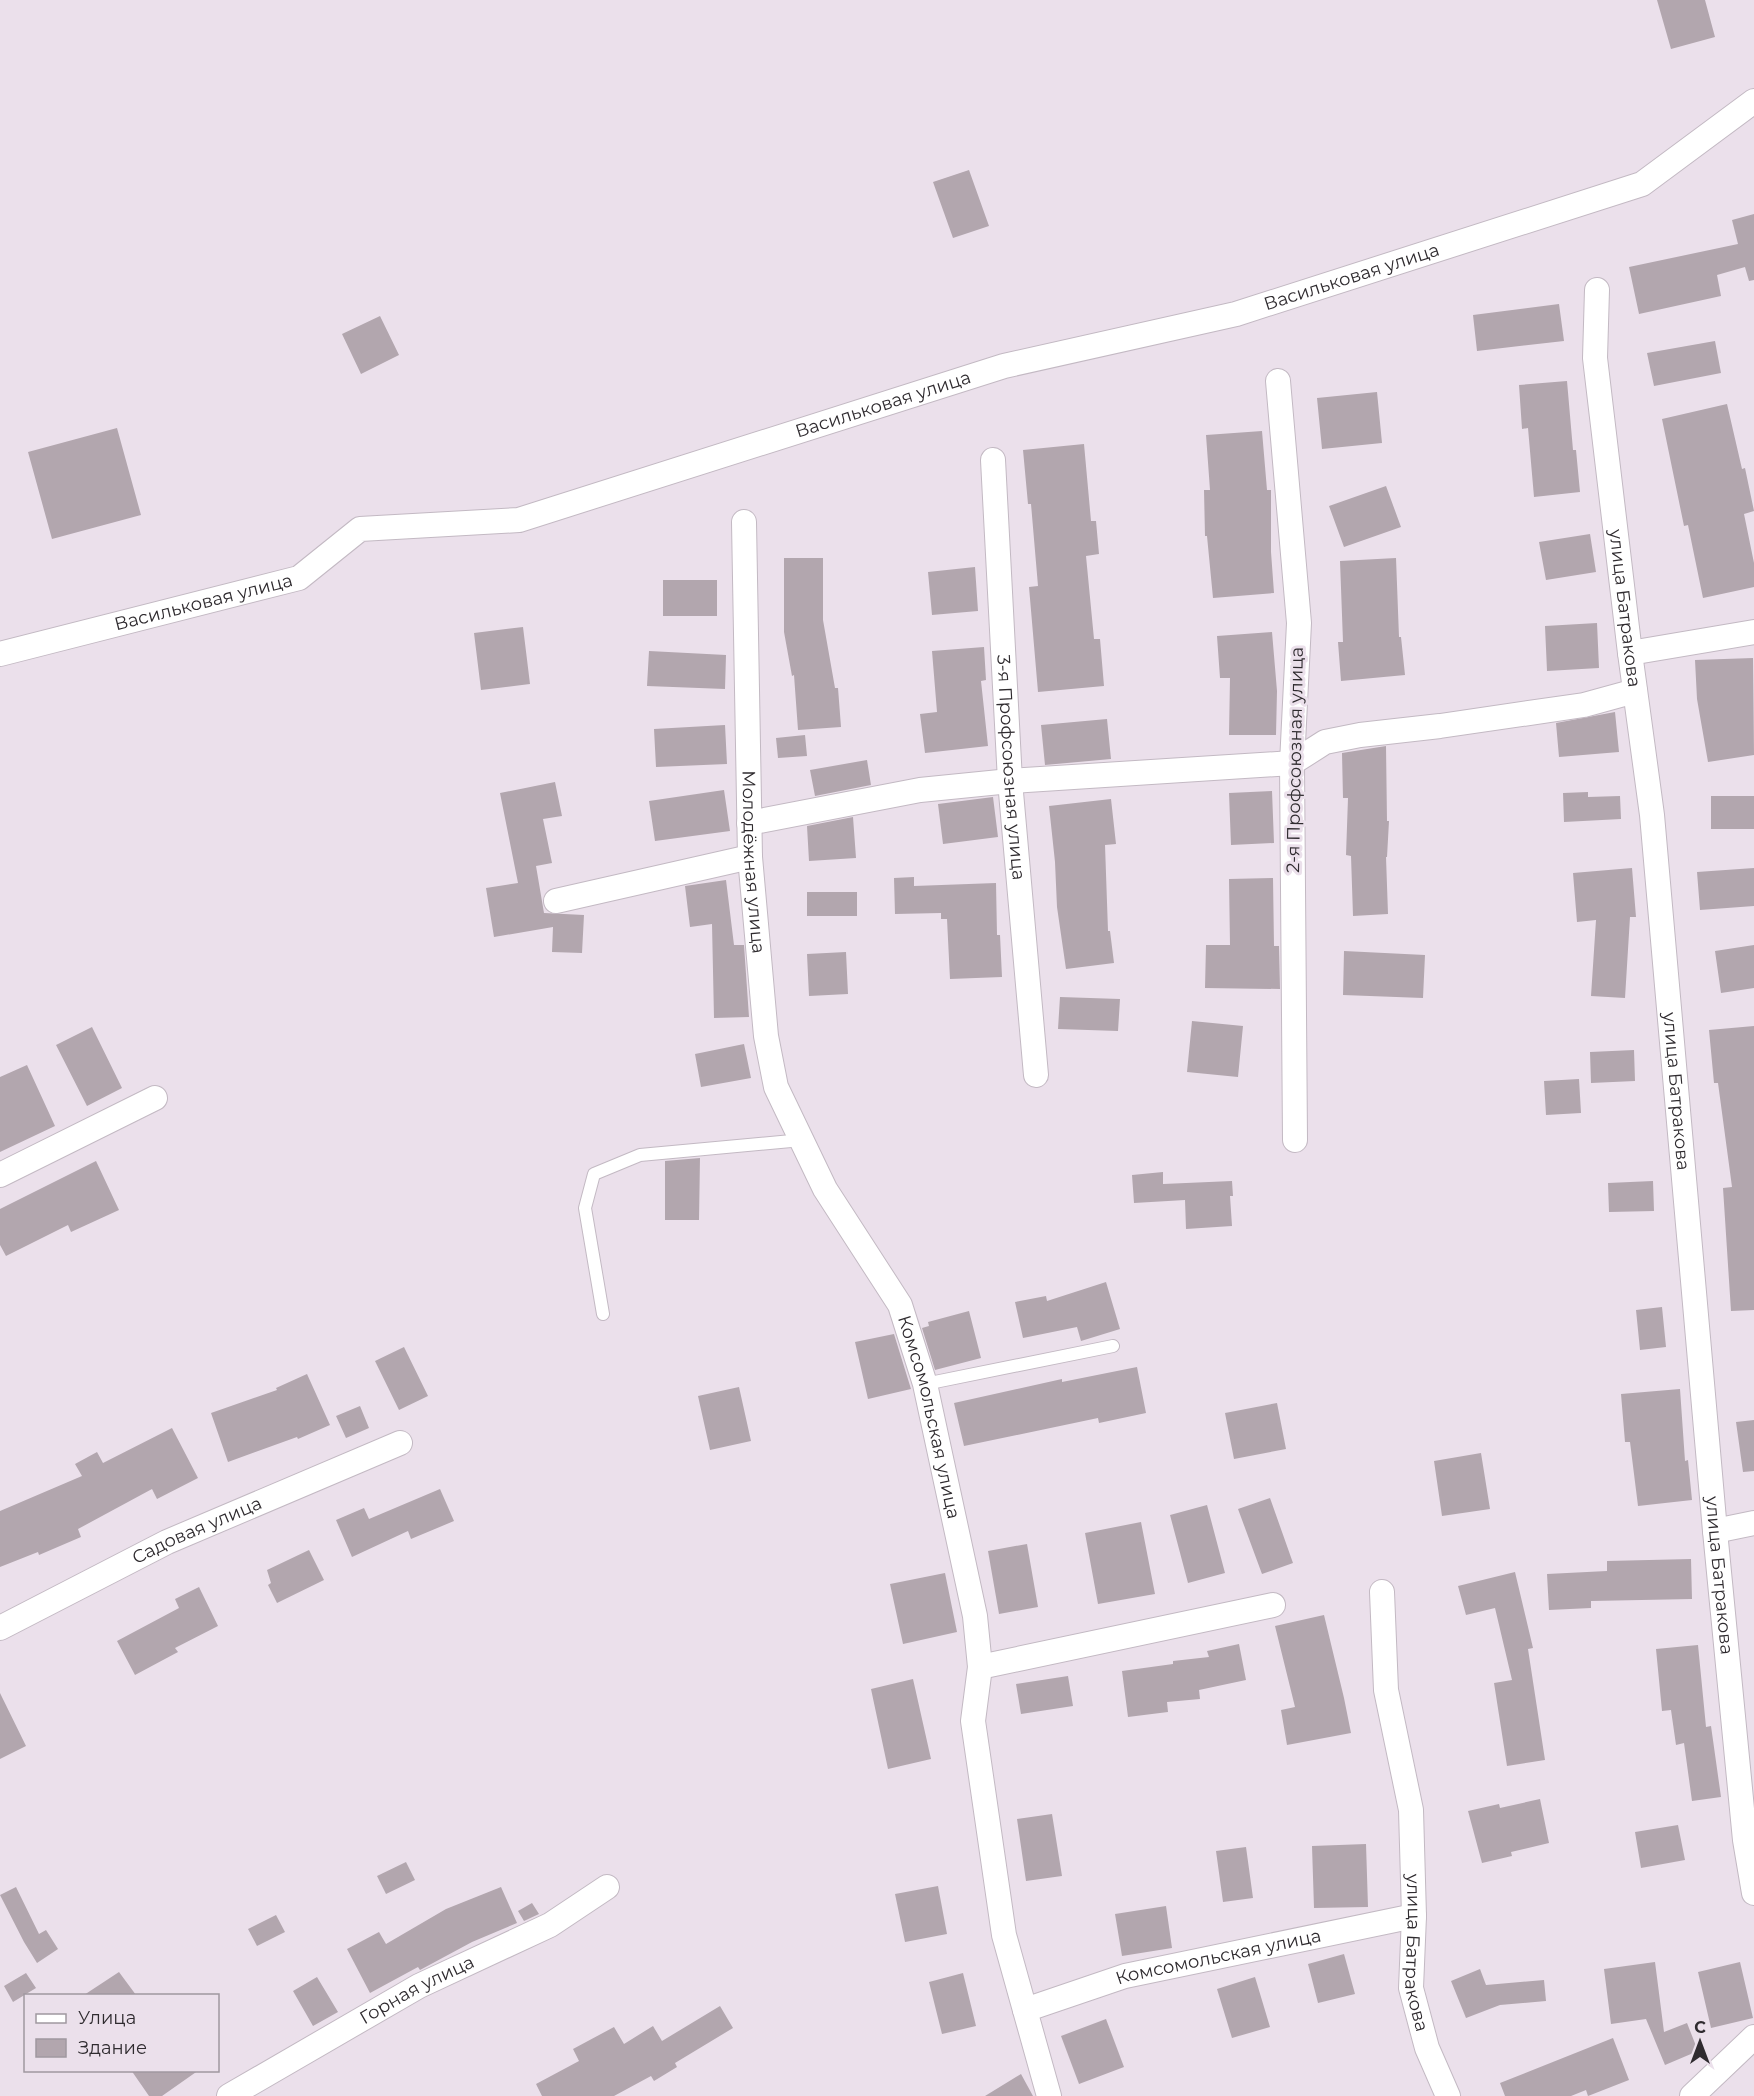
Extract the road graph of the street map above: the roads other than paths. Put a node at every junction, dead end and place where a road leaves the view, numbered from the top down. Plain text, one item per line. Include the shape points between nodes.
1 (1754, 101) edge
2 (1597, 290) dead end
3 (1278, 381) dead end
4 (993, 460) dead end
5 (744, 522) dead end
6 (1754, 632) edge
7 (1630, 653) junction
8 (0, 654) edge
9 (1635, 691) junction
10 (1292, 763) junction
11 (1010, 781) junction
12 (749, 824) junction
13 (750, 856) junction
14 (556, 901) dead end
15 (1036, 1075) dead end
16 (154, 1098) dead end
17 (802, 1140) junction
18 (1295, 1140) dead end
19 (0, 1175) edge
20 (825, 1189) joint
21 (603, 1314) dead end
22 (1113, 1346) dead end
23 (925, 1384) junction
24 (400, 1443) dead end
25 (1754, 1523) edge
26 (1714, 1531) junction
27 (1382, 1592) dead end
28 (1273, 1605) dead end
29 (0, 1628) edge
30 (980, 1667) junction
31 (607, 1887) dead end
32 (1754, 1893) edge
33 (1414, 1916) junction
34 (1025, 2010) junction
35 (1754, 2037) edge
36 (235, 2095) edge
37 (1049, 2096) edge
38 (1448, 2096) edge
39 (1692, 2096) edge

1 - 8 street, Васильковая улица via 1642,184 1236,314 1004,366 519,520 360,529 299,578
2 - 7 street, улица Батракова via 1595,358
3 - 10 street, 2-я Профсоюзная улица via 1299,623
4 - 11 street, 3-я Профсоюзная улица
5 - 12 street, Молодёжная улица
6 - 7 street
7 - 9 street, улица Батракова
9 - 10 street via 1584,705 1325,742
9 - 26 street, улица Батракова via 1652,815
10 - 11 street
10 - 18 street, 2-я Профсоюзная улица
11 - 12 street via 920,790
11 - 15 street, 3-я Профсоюзная улица
12 - 13 street, Молодёжная улица
13 - 14 street
13 - 17 street, Молодёжная улица via 766,1036 776,1088
16 - 19 street
17 - 20 street, Молодёжная улица
17 - 21 lane via 640,1155 594,1174 585,1208
20 - 23 street, Комсомольская улица via 900,1305
22 - 23 lane
23 - 30 street, Комсомольская улица via 975,1616
24 - 29 street, Садовая улица via 167,1542
25 - 26 street
26 - 32 street, улица Батракова via 1745,1840
27 - 33 street, улица Батракова via 1386,1690 1411,1810
28 - 30 street
30 - 34 street, Комсомольская улица via 973,1721 1004,1935
31 - 36 street, Горная улица via 550,1925 419,1986
33 - 34 street, Комсомольская улица via 1125,1976
33 - 38 street, улица Батракова via 1411,1988 1427,2048
34 - 37 street, Комсомольская улица
35 - 39 street

